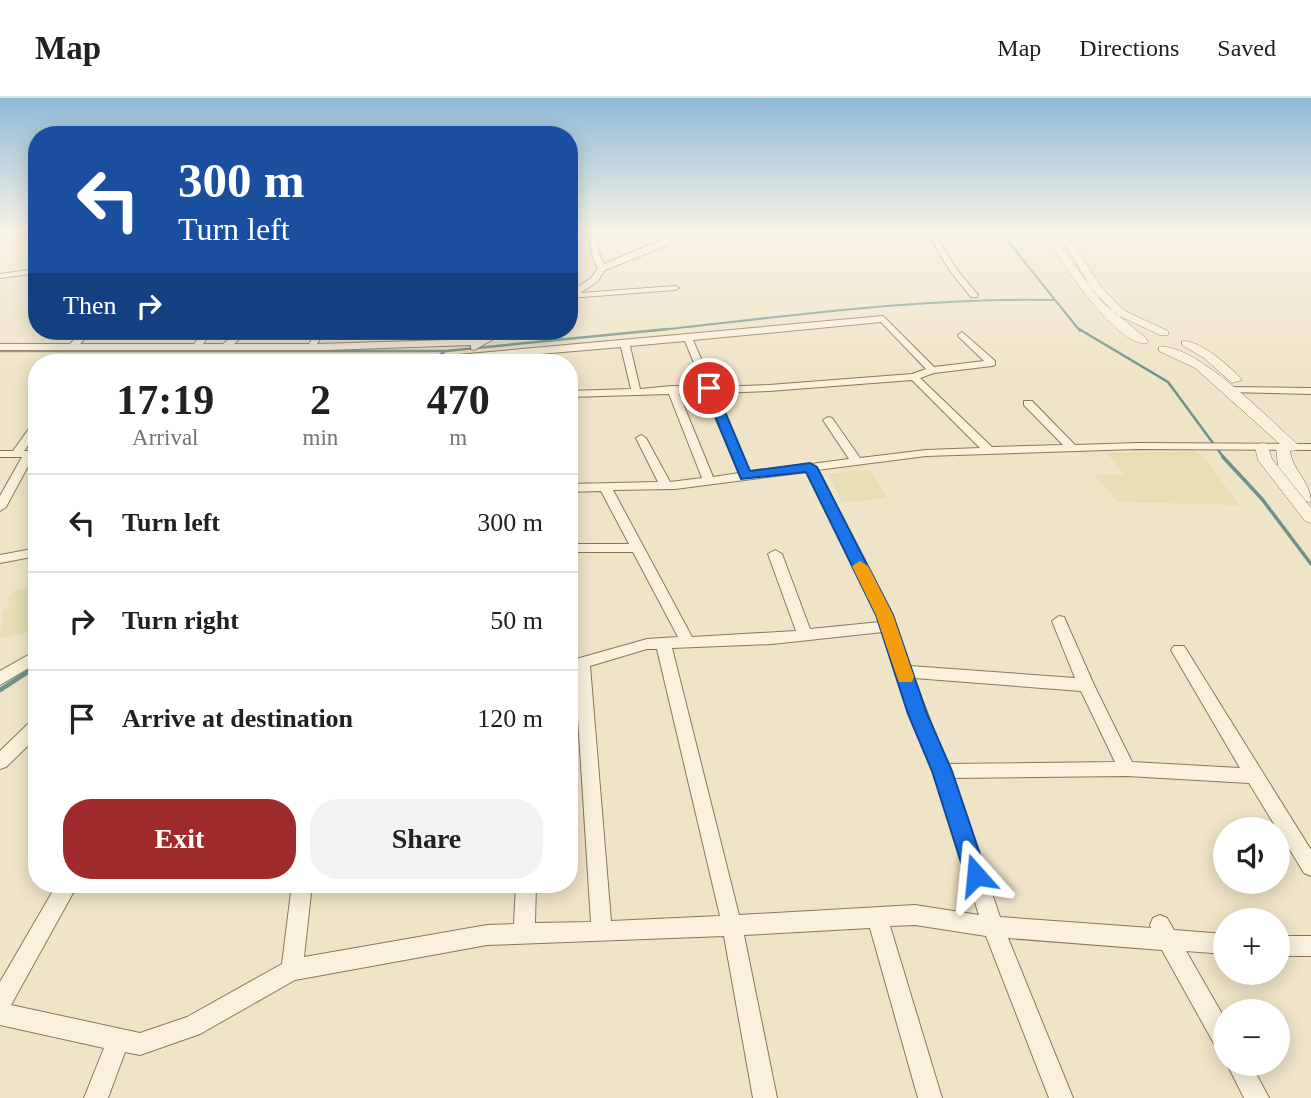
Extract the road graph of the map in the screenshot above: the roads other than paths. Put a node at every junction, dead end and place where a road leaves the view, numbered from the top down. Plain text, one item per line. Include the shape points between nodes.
1 (596, 277) edge
2 (959, 277) edge
3 (1074, 277) edge
4 (1090, 277) edge
5 (675, 288) dead end
6 (578, 290) edge
7 (578, 293) edge
8 (974, 295) dead end
9 (1164, 333) junction
10 (962, 335) dead end
11 (688, 338) junction
12 (79, 340) edge
13 (202, 340) edge
14 (233, 340) edge
15 (315, 340) edge
16 (488, 340) edge
17 (1143, 341) junction
18 (313, 343) dead end
19 (625, 343) junction
20 (1186, 343) junction
21 (0, 347) edge
22 (72, 347) junction
23 (475, 347) junction
24 (196, 348) junction
25 (224, 348) junction
26 (551, 349) junction
27 (1163, 349) junction
28 (463, 354) edge
29 (518, 354) edge
30 (551, 354) edge
31 (932, 370) junction
32 (914, 377) junction
33 (709, 388) junction
34 (672, 389) junction
35 (1230, 390) junction
36 (1248, 390) junction
37 (636, 391) junction
38 (1311, 391) edge
39 (578, 394) edge
40 (1028, 403) dead end
41 (1253, 411) junction
42 (828, 420) dead end
43 (641, 438) dead end
44 (1262, 447) junction
45 (1288, 447) junction
46 (1309, 447) edge
47 (1073, 448) junction
48 (989, 451) junction
49 (0, 454) edge
50 (28, 454) edge
51 (858, 462) junction
52 (810, 467) junction
53 (746, 476) junction
54 (709, 481) junction
55 (666, 485) junction
56 (605, 486) junction
57 (578, 488) edge
58 (1311, 498) edge
59 (0, 507) edge
60 (1311, 519) edge
61 (578, 548) edge
62 (635, 548) junction
63 (28, 554) edge
64 (775, 554) dead end
65 (0, 559) edge
66 (1059, 621) dead end
67 (888, 626) junction
68 (805, 635) junction
69 (687, 641) junction
70 (663, 643) junction
71 (1179, 650) dead end
72 (28, 661) edge
73 (578, 664) edge
74 (903, 671) junction
75 (0, 680) edge
76 (1086, 685) junction
77 (578, 695) edge
78 (28, 735) edge
79 (0, 762) edge
80 (1128, 769) junction
81 (942, 771) junction
82 (1254, 776) junction
83 (1311, 867) edge
84 (63, 893) edge
85 (301, 893) edge
86 (526, 893) edge
87 (877, 917) junction
88 (732, 926) junction
89 (993, 927) junction
90 (602, 932) junction
91 (1165, 932) junction
92 (524, 934) junction
93 (1213, 942) edge
94 (1290, 946) edge
95 (1311, 946) edge
96 (292, 970) junction
97 (0, 1003) edge
98 (0, 1014) edge
99 (1213, 1019) edge
100 (118, 1041) junction
101 (1245, 1076) edge
102 (96, 1098) edge
103 (765, 1098) edge
104 (930, 1098) edge
105 (1061, 1098) edge
106 (1257, 1098) edge

1 - 6 street
2 - 8 street
3 - 17 street via 1104,312
4 - 9 street via 1121,313
5 - 7 street
9 - 17 street via 1145,334
9 - 20 street
10 - 31 street via 992,363
11 - 19 street
11 - 31 street via 883,319
11 - 33 street
12 - 22 street
13 - 24 street
14 - 25 street
15 - 18 street
16 - 23 street
17 - 27 street
19 - 26 street
19 - 37 street
20 - 27 street via 1184,349
20 - 36 street
21 - 22 street
22 - 24 street
23 - 25 street
23 - 28 street
24 - 25 street
26 - 29 street
26 - 30 street
27 - 35 street via 1199,365
31 - 32 street
32 - 33 street
32 - 48 street
33 - 34 street
33 - 53 street
34 - 37 street
34 - 54 street
35 - 36 street
35 - 41 street
36 - 38 street
36 - 46 street
37 - 39 street
40 - 47 street
41 - 44 street via 1262,429
41 - 45 street
42 - 51 street
43 - 55 street
44 - 45 street
44 - 47 street
44 - 60 street via 1265,460
45 - 46 street
45 - 58 street via 1284,466
47 - 48 street
48 - 51 street
49 - 50 street
50 - 59 street
51 - 52 street
52 - 53 street
52 - 67 street
53 - 54 street
54 - 55 street
55 - 56 street
56 - 57 street
56 - 62 street
61 - 62 street
62 - 69 street
63 - 65 street
64 - 68 street
66 - 76 street
67 - 68 street
67 - 74 street
68 - 69 street
69 - 70 street
70 - 73 street
70 - 88 street
71 - 82 street
72 - 75 street
74 - 76 street
74 - 81 street
76 - 80 street
77 - 90 street
78 - 79 street
80 - 81 street
80 - 82 street
81 - 89 street
82 - 83 street
84 - 97 street
85 - 96 street
86 - 92 street
87 - 88 street
87 - 89 street via 915,915
87 - 104 street
88 - 90 street
88 - 103 street
89 - 91 street
89 - 105 street
90 - 92 street
91 - 93 street
91 - 99 street
92 - 96 street via 487,935
94 - 95 street
96 - 100 street via 192,1026 140,1044
98 - 100 street
100 - 102 street
101 - 106 street

